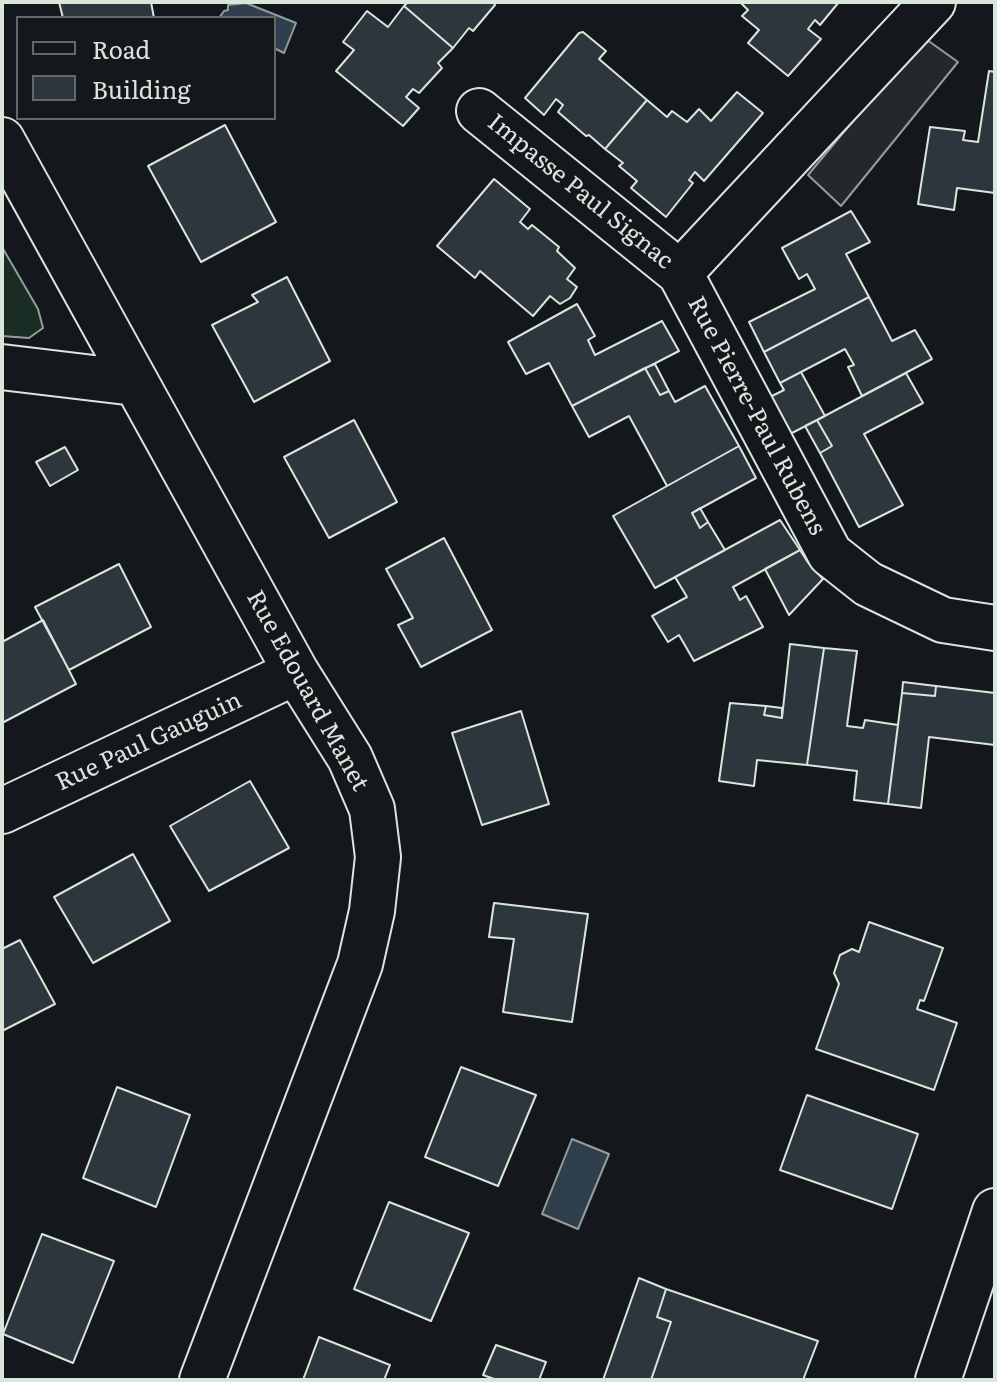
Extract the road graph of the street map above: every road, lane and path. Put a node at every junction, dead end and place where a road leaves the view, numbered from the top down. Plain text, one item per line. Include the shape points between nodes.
1 (933, 2) edge
2 (479, 111) dead end
3 (2, 140) edge
4 (680, 273) junction
5 (2, 367) edge
6 (135, 383) junction
7 (995, 628) edge
8 (296, 672) junction
9 (2, 811) edge
10 (995, 1211) edge
11 (202, 1380) edge
12 (938, 1380) edge

1 - 4 street, Rue Pierre-Paul Rubens
2 - 4 street, Impasse Paul Signac
3 - 6 street, Rue Edouard Manet
4 - 7 street, Rue Pierre-Paul Rubens via 830,554 868,584 943,620
5 - 6 street
6 - 8 street, Rue Edouard Manet
8 - 9 street, Rue Paul Gauguin
8 - 11 street, Rue Edouard Manet via 350,758 372,809 378,857 373,897 360,964
10 - 12 street

